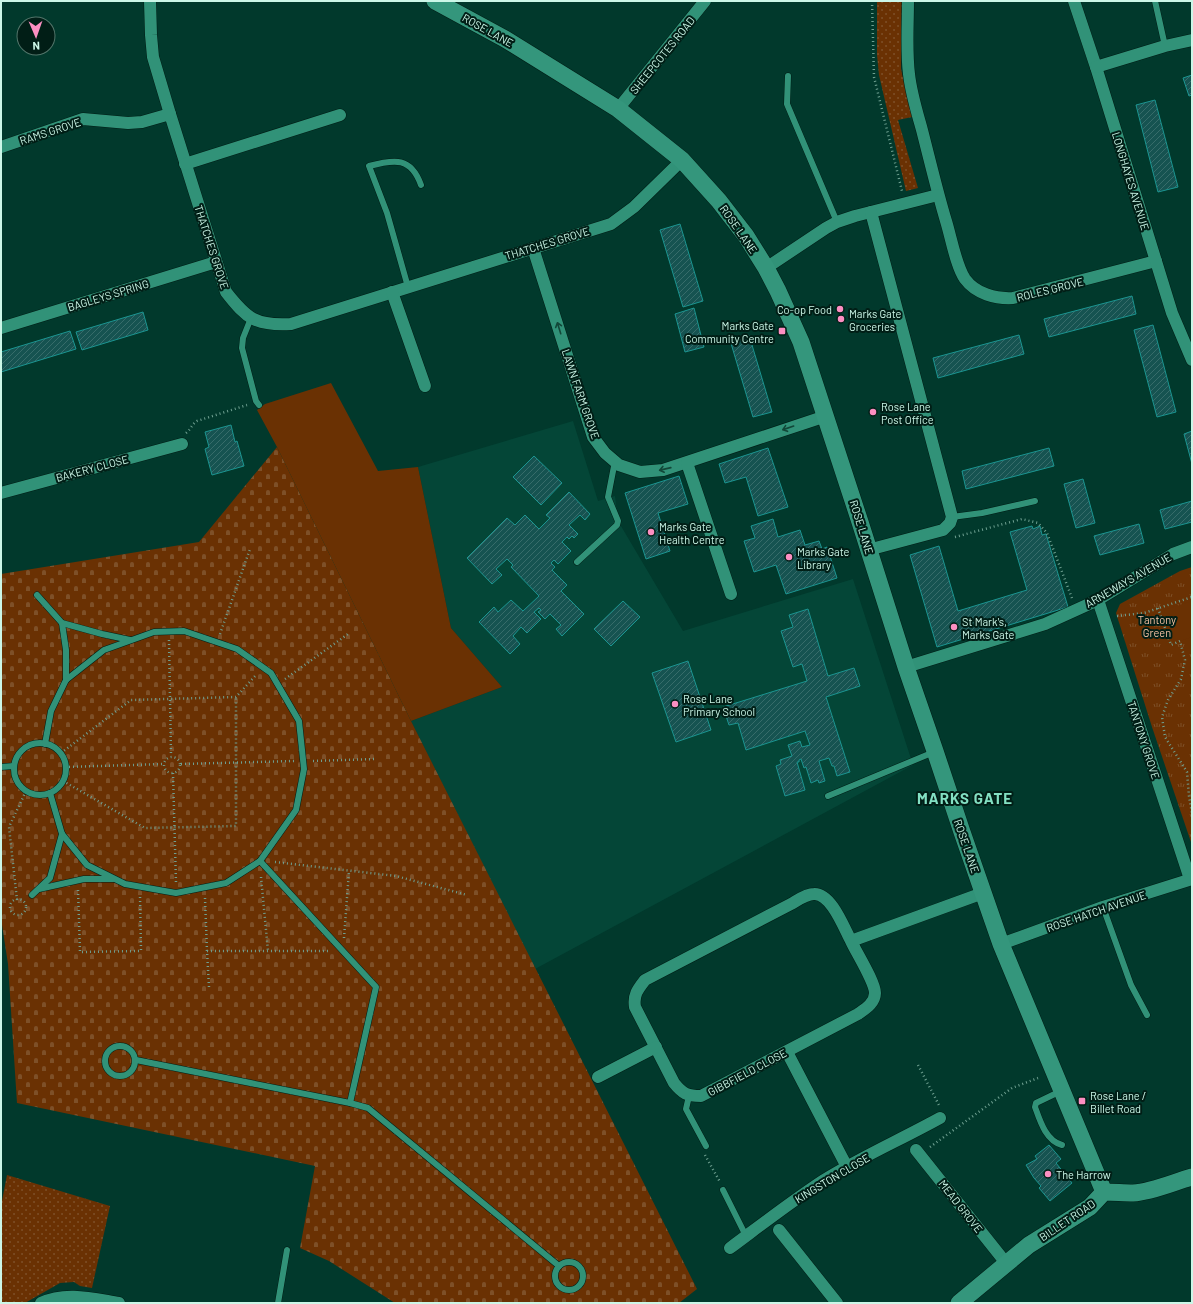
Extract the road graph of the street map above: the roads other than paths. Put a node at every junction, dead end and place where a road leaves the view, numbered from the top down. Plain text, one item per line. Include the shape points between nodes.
1 (150, 1) edge
2 (435, 1) edge
3 (705, 1) edge
4 (908, 1) edge
5 (1074, 1) edge
6 (1155, 1) edge
7 (1192, 40) edge
8 (1165, 46) junction
9 (1096, 67) junction
10 (788, 76) dead end
11 (618, 109) junction
12 (170, 114) junction
13 (340, 114) dead end
14 (1, 147) edge
15 (682, 160) junction
16 (185, 164) junction
17 (421, 186) dead end
18 (938, 195) junction
19 (871, 212) junction
20 (837, 222) junction
21 (533, 248) junction
22 (1156, 261) junction
23 (216, 262) junction
24 (766, 268) junction
25 (408, 287) junction
26 (392, 292) junction
27 (251, 318) junction
28 (1, 328) edge
29 (1192, 360) edge
30 (425, 386) dead end
31 (257, 403) road end
32 (826, 416) junction
33 (184, 441) road end
34 (615, 461) junction
35 (687, 463) junction
36 (1, 493) edge
37 (1035, 501) dead end
38 (952, 517) junction
39 (1192, 547) edge
40 (868, 550) junction
41 (577, 562) dead end
42 (731, 594) dead end
43 (37, 595) dead end
44 (1098, 600) junction
45 (62, 623) junction
46 (132, 640) junction
47 (906, 667) junction
48 (66, 680) junction
49 (45, 744) junction
50 (935, 751) junction
51 (14, 766) junction
52 (1, 767) edge
53 (50, 793) junction
54 (828, 796) dead end
55 (62, 834) junction
56 (260, 861) junction
57 (114, 879) junction
58 (1191, 879) edge
59 (39, 889) junction
60 (983, 892) junction
61 (32, 895) dead end
62 (1103, 907) junction
63 (851, 941) junction
64 (1001, 944) junction
65 (1147, 1015) dead end
66 (656, 1047) junction
67 (787, 1052) junction
68 (136, 1060) junction
69 (598, 1077) dead end
70 (1063, 1090) junction
71 (689, 1096) junction
72 (350, 1103) junction
73 (941, 1114) road end
74 (1062, 1145) dead end
75 (706, 1146) road end
76 (918, 1152) road end
77 (847, 1167) junction
78 (1192, 1177) edge
79 (723, 1190) road end
80 (1104, 1192) junction
81 (779, 1230) dead end
82 (746, 1236) junction
83 (730, 1248) dead end
84 (287, 1250) dead end
85 (1006, 1263) junction
86 (559, 1266) junction
87 (41, 1303) edge
88 (120, 1303) edge
89 (278, 1303) edge
90 (837, 1303) edge
91 (959, 1303) edge

1 - 12 street, THATCHES GROVE via 153,57
2 - 11 street, ROSE LANE via 505,39
3 - 11 street, SHEEPCOTES ROAD
4 - 18 street, ROLES GROVE via 909,76
5 - 9 street, LONGHAYES AVENUE
6 - 8 lane
7 - 8 street
8 - 9 street
9 - 22 street, LONGHAYES AVENUE
10 - 20 lane via 788,104
11 - 15 street, ROSE LANE
12 - 14 street, RAMS GROVE via 128,123 83,119
12 - 16 street, THATCHES GROVE
13 - 16 street
15 - 21 street, THATCHES GROVE via 634,207 611,224
15 - 24 street, ROSE LANE via 724,207
16 - 23 street, THATCHES GROVE
17 - 25 lane via 417,174 399,162 388,161 370,166 387,213
18 - 19 street
18 - 22 street, ROLES GROVE via 960,271 971,286 991,297 1003,299 1022,296
19 - 20 street
19 - 38 street
20 - 24 street
21 - 25 street, THATCHES GROVE
34 -> 21 street, LAWN FARM GROVE via 593,437
22 - 29 street, LONGHAYES AVENUE via 1172,313
23 - 27 street, THATCHES GROVE via 226,292
23 - 28 street, BAGLEYS SPRING
24 - 32 street, ROSE LANE via 801,342
25 - 26 street, THATCHES GROVE
26 - 27 street, THATCHES GROVE via 291,324 274,325
26 - 30 street
27 - 31 lane via 242,348
32 -> 35 street, LAWN FARM GROVE
32 - 40 street, ROSE LANE
33 - 36 street, BAKERY CLOSE
35 -> 34 street, LAWN FARM GROVE via 663,470 640,472 619,465
34 - 41 lane via 608,497 618,521 617,525
35 - 42 street
37 - 38 lane via 982,514
38 - 40 street via 943,530
39 - 44 street, ARNEWAYS AVENUE via 1173,554
40 - 47 street, ROSE LANE
43 - 45 lane
44 - 47 street, ARNEWAYS AVENUE via 1045,624
44 - 58 street, TANTONY GROVE
45 - 46 lane
45 - 48 lane via 66,650
46 - 48 lane via 104,650
46 - 56 lane via 154,632 184,632 217,642 238,649 270,673 277,684 298,721 304,769 296,810
47 - 50 street, ROSE LANE
48 - 49 lane via 51,711
49 - 51 lane via 34,744 26,748 19,754
49 - 53 lane via 61,753 66,767 60,786
50 - 54 lane
50 - 60 street, ROSE LANE
51 - 52 lane
51 - 53 lane via 16,780 26,791 41,795
53 - 55 lane
55 - 57 lane via 88,865
55 - 59 lane via 50,878
56 - 57 lane via 226,883 176,893 125,884
56 - 72 lane via 376,987
57 - 59 lane via 78,880
58 - 62 street, ROSE HATCH AVENUE
59 - 61 lane
60 - 63 street
60 - 64 street, ROSE LANE
62 - 64 street, ROSE HATCH AVENUE
62 - 65 lane via 1131,985
63 - 66 street, GIBBFIELD CLOSE via 830,902 815,894 808,895 645,980 637,989 635,1007
63 - 67 street, GIBBFIELD CLOSE via 873,985 874,999 858,1014
64 - 70 street, ROSE LANE
66 - 69 street
66 - 71 street, GIBBFIELD CLOSE via 674,1083
67 - 71 street, GIBBFIELD CLOSE via 711,1092 701,1096
67 - 77 street
68 - 68 lane via 132,1071 120,1076 110,1073 105,1065 109,1050 120,1045 131,1049
68 - 72 lane
70 - 74 lane via 1036,1103 1035,1107 1046,1132 1057,1144
70 - 80 street, ROSE LANE
71 - 75 lane via 686,1109
72 - 86 lane via 368,1108
73 - 77 street, KINGSTON CLOSE
76 - 85 street, MEAD GROVE
77 - 82 street, KINGSTON CLOSE via 824,1180
78 - 80 street, BILLET ROAD via 1144,1191
79 - 82 lane
80 - 85 street, BILLET ROAD via 1090,1207 1029,1245
81 - 90 street
82 - 83 street, KINGSTON CLOSE
84 - 89 lane
85 - 91 street, BILLET ROAD
86 - 86 lane via 568,1262 578,1265 583,1274 580,1284 571,1289 562,1288 555,1277
87 - 88 street via 52,1298 81,1297

